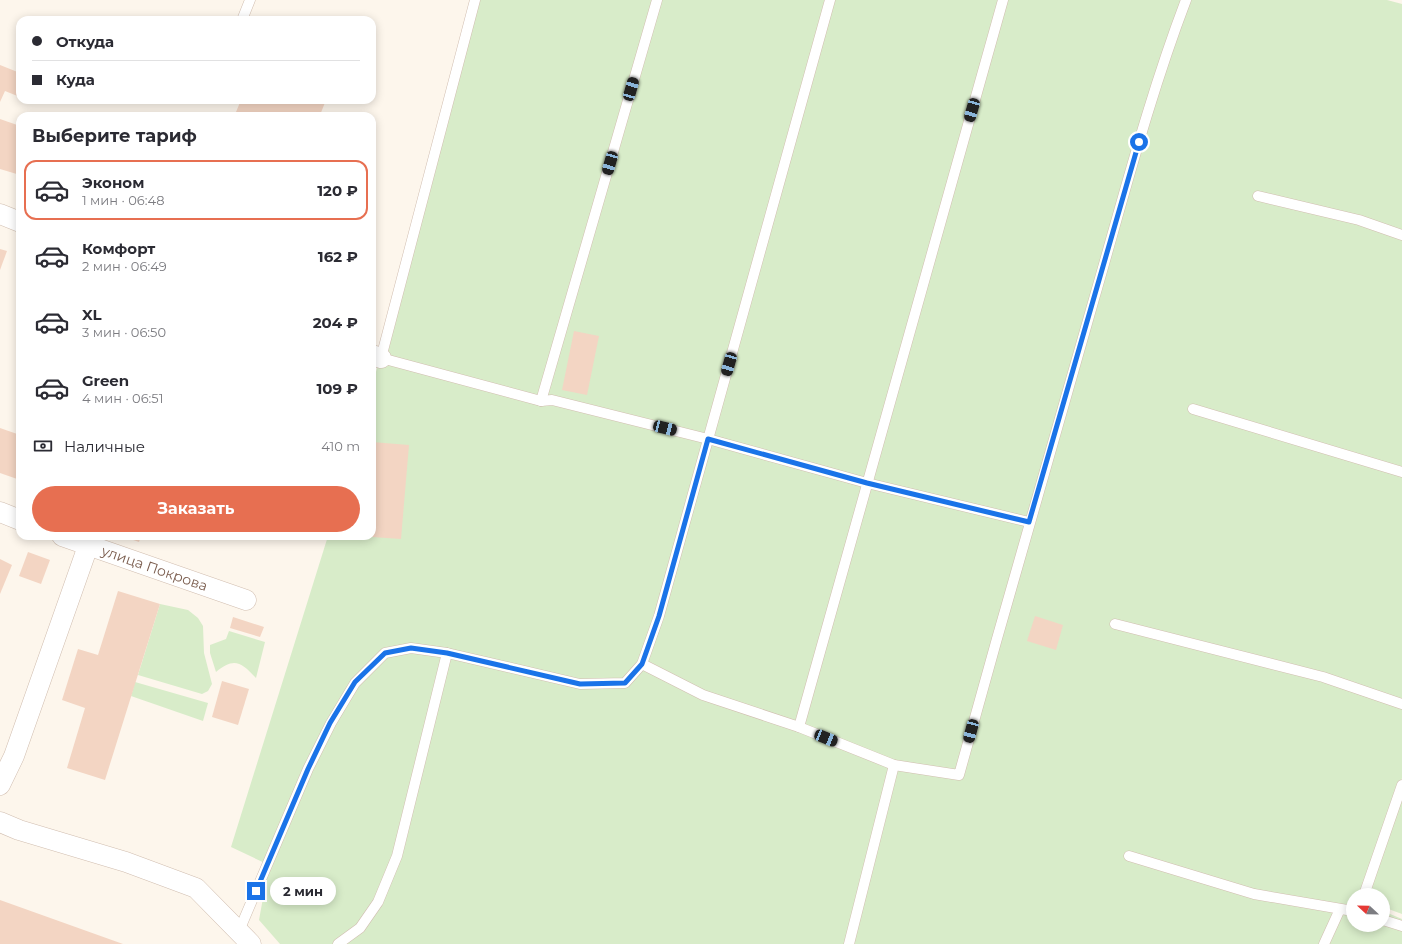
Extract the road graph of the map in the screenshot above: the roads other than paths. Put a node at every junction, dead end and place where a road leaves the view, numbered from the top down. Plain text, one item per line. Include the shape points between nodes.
1 (250, 0) edge
2 (475, 0) edge
3 (657, 0) edge
4 (830, 0) edge
5 (1003, 0) edge
6 (1186, 0) edge
7 (244, 16) edge
8 (1258, 196) dead end
9 (0, 214) edge
10 (16, 220) edge
11 (1402, 234) edge
12 (376, 356) edge
13 (541, 401) junction
14 (1193, 409) dead end
15 (708, 439) junction
16 (1402, 472) edge
17 (867, 483) junction
18 (0, 512) edge
19 (16, 518) edge
20 (1029, 522) junction
21 (72, 540) edge
22 (88, 546) junction
23 (246, 600) dead end
24 (1115, 624) dead end
25 (447, 653) junction
26 (642, 664) junction
27 (1402, 704) edge
28 (799, 727) junction
29 (894, 765) junction
30 (0, 785) edge
31 (1402, 785) edge
32 (0, 822) edge
33 (1129, 856) dead end
34 (1366, 888) edge
35 (1340, 909) junction
36 (1346, 910) edge
37 (1390, 922) edge
38 (1402, 926) edge
39 (245, 938) edge
40 (338, 944) edge
41 (849, 944) edge
42 (1324, 944) edge

1 - 7 lane
2 - 12 lane
3 - 13 lane
4 - 15 lane
5 - 17 lane
6 - 20 lane via 1168,48 1139,142
8 - 11 lane via 1359,220
9 - 10 street
12 - 13 lane
13 - 15 lane via 552,400
14 - 16 lane
15 - 17 lane
15 - 26 lane via 659,616
17 - 20 lane
17 - 28 lane
18 - 19 street
20 - 29 lane via 959,776
21 - 22 street, улица Покрова
22 - 23 street, улица Покрова
22 - 30 street via 14,756
24 - 27 lane via 1323,676
25 - 26 lane via 580,684 625,683
25 - 39 lane via 411,648 385,653 355,682 330,723 308,769
25 - 40 lane via 397,856 378,902 360,928
26 - 28 lane via 703,695
28 - 29 lane
29 - 41 lane
31 - 34 lane
32 - 39 street via 126,862 196,888
33 - 35 lane via 1254,894
35 - 36 lane
35 - 42 lane
37 - 38 lane

